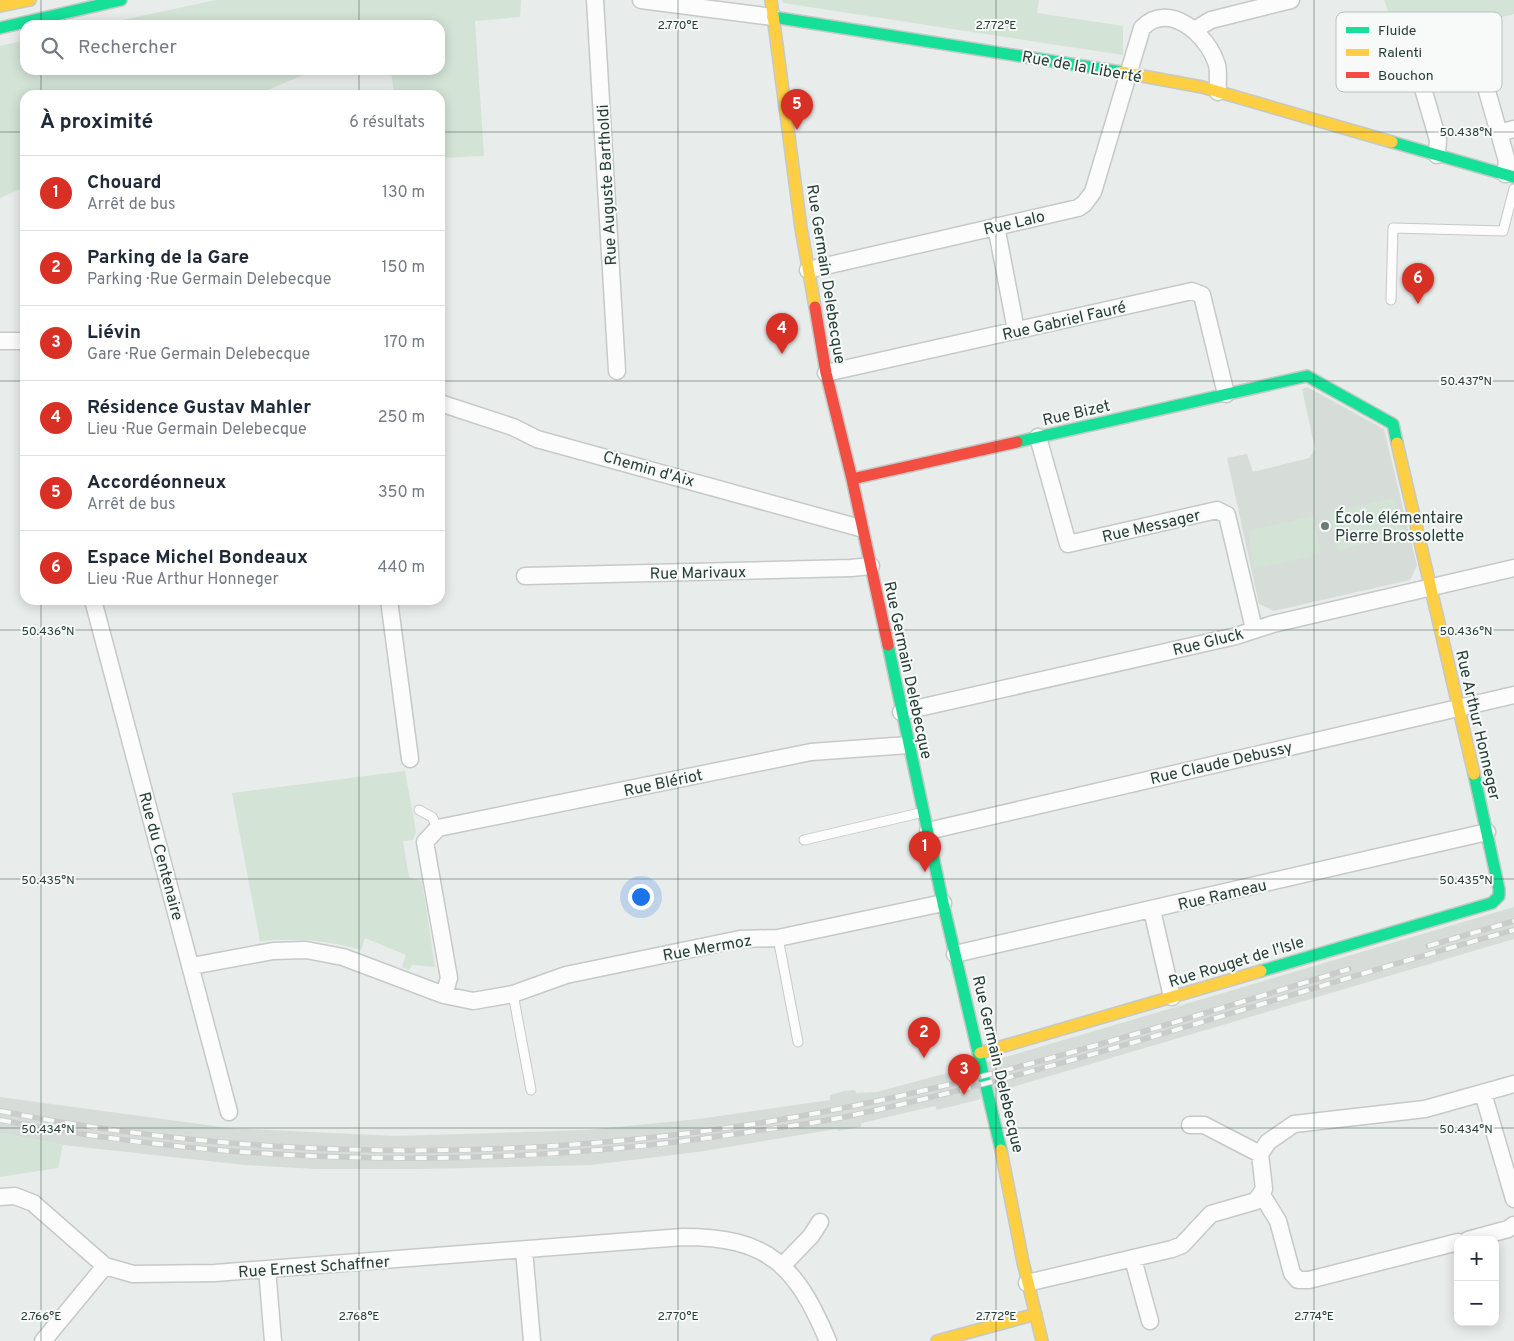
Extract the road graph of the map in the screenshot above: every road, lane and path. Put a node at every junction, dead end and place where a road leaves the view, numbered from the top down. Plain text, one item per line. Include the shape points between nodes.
1 (30, 0) edge
2 (121, 0) edge
3 (595, 0) edge
4 (641, 0) edge
5 (771, 0) edge
6 (1290, 0) edge
7 (0, 6) edge
8 (773, 17) junction
9 (35, 20) edge
10 (20, 23) edge
11 (0, 28) edge
12 (1196, 30) junction
13 (1129, 73) junction
14 (1218, 92) junction
15 (1424, 92) edge
16 (1492, 92) edge
17 (1506, 131) edge
18 (1437, 154) junction
19 (1510, 175) edge
20 (1514, 188) edge
21 (996, 226) junction
22 (808, 270) junction
23 (1392, 300) dead end
24 (1016, 330) junction
25 (0, 341) edge
26 (20, 342) edge
27 (617, 370) dead end
28 (826, 373) junction
29 (1307, 376) joint
30 (1226, 394) junction
31 (445, 405) edge
32 (1038, 437) junction
33 (852, 479) junction
34 (860, 528) junction
35 (871, 566) junction
36 (1514, 568) edge
37 (525, 576) dead end
38 (1431, 587) junction
39 (94, 605) edge
40 (390, 605) edge
41 (1254, 629) junction
42 (1514, 695) edge
43 (1458, 707) junction
44 (901, 712) junction
45 (908, 745) junction
46 (410, 759) dead end
47 (419, 810) dead end
48 (924, 812) junction
49 (438, 828) junction
50 (928, 831) junction
51 (1487, 832) junction
52 (804, 840) dead end
53 (1499, 896) joint
54 (943, 902) junction
55 (1152, 910) junction
56 (778, 938) junction
57 (956, 954) junction
58 (192, 966) junction
59 (513, 994) junction
60 (444, 996) junction
61 (1172, 997) junction
62 (798, 1042) dead end
63 (980, 1054) junction
64 (1514, 1084) edge
65 (531, 1090) dead end
66 (1483, 1093) junction
67 (230, 1112) dead end
68 (1190, 1124) dead end
69 (1260, 1154) junction
70 (1262, 1195) junction
71 (0, 1197) edge
72 (1514, 1199) edge
73 (820, 1222) dead end
74 (1514, 1225) edge
75 (1483, 1236) edge
76 (1454, 1243) edge
77 (524, 1250) junction
78 (1133, 1259) junction
79 (105, 1266) junction
80 (782, 1266) junction
81 (267, 1269) junction
82 (1027, 1284) junction
83 (1036, 1314) junction
84 (1150, 1321) dead end
85 (43, 1341) edge
86 (273, 1341) edge
87 (532, 1341) edge
88 (828, 1341) edge
89 (937, 1341) edge
90 (1042, 1341) edge

1 - 7 main road
2 - 9 main road
3 - 27 street, Rue Auguste Bartholdi
4 - 8 street, Rue de la Liberté
5 - 8 main road, Rue Germain Delebecque
6 - 12 street via 1212,20
8 - 13 main road, Rue de la Liberté
8 - 22 main road, Rue Germain Delebecque
10 - 11 main road
12 - 13 street, Rue Lalo via 1181,20 1164,15 1150,18 1142,28
12 - 14 street via 1217,66
13 - 14 main road, Rue de la Liberté
13 - 21 street, Rue Lalo via 1090,198 1078,208
14 - 18 main road, Rue de la Liberté
15 - 18 street via 1438,140
16 - 17 street
17 - 19 street
18 - 19 main road, Rue de la Liberté
20 - 23 lane via 1503,230 1393,228
21 - 22 street, Rue Lalo
21 - 24 street
22 - 28 main road, Rue Germain Delebecque
24 - 28 street, Rue Gabriel Fauré
24 - 30 street, Rue Gabriel Fauré via 1192,291 1202,295
25 - 26 street
28 - 33 main road, Rue Germain Delebecque
29 - 30 main road, Rue Bizet
29 - 38 main road, Rue Arthur Honneger via 1393,424
30 - 32 main road, Rue Bizet
31 - 34 street, Chemin d'Aix via 513,427 537,439
32 - 33 main road, Rue Bizet
32 - 41 street, Rue Messager via 1068,544 1217,510 1227,515
33 - 34 main road, Rue Germain Delebecque
34 - 35 main road, Rue Germain Delebecque
35 - 37 street, Rue Marivaux
35 - 44 main road, Rue Germain Delebecque
36 - 38 street, Rue Gluck
38 - 41 street, Rue Gluck
38 - 43 main road, Rue Arthur Honneger
39 - 58 street, Rue du Centenaire
40 - 46 street
41 - 44 street, Rue Gluck via 1227,638
42 - 43 street, Rue Claude Debussy
43 - 50 street, Rue Claude Debussy
43 - 51 main road, Rue Arthur Honneger
44 - 45 main road, Rue Germain Delebecque
45 - 48 main road, Rue Germain Delebecque
45 - 49 street, Rue Blériot via 811,752
47 - 49 lane via 432,816
48 - 50 main road, Rue Germain Delebecque
48 - 52 lane
49 - 60 street via 425,842 449,978
50 - 54 main road, Rue Germain Delebecque
51 - 53 main road, Rue Arthur Honneger
51 - 55 street, Rue Rameau
53 - 61 main road, Rue Rouget de l'Isle via 1492,902
54 - 56 street, Rue Mermoz
54 - 57 main road, Rue Germain Delebecque
55 - 57 street, Rue Rameau
55 - 61 street
56 - 59 street, Rue Mermoz via 740,939 566,974
56 - 62 lane
57 - 63 main road, Rue Germain Delebecque
58 - 60 street, Rue Mermoz via 273,951 306,950 352,960
58 - 67 street, Rue du Centenaire
59 - 60 street, Rue Mermoz via 473,1001
59 - 65 lane
61 - 63 main road, Rue Rouget de l'Isle
63 - 82 main road, Rue Germain Delebecque via 1008,1175
64 - 66 street
66 - 69 street via 1425,1109 1294,1124 1268,1142
66 - 72 street
68 - 69 street via 1204,1125
69 - 70 street
70 - 76 street via 1278,1221 1292,1273 1298,1280 1309,1280
70 - 78 street via 1256,1202 1212,1214 1182,1245
71 - 79 street via 15,1196 33,1204
73 - 80 street
74 - 75 street
77 - 80 street, Rue Ernest Schaffner via 715,1237 765,1252
77 - 81 street, Rue Ernest Schaffner
77 - 87 street
78 - 82 street
78 - 84 street
79 - 81 street, Rue Ernest Schaffner via 133,1274
79 - 85 street
80 - 88 street, Rue Ernest Schaffner via 813,1306
81 - 86 street
82 - 83 main road, Rue Germain Delebecque
83 - 89 main road
83 - 90 main road, Rue Germain Delebecque

